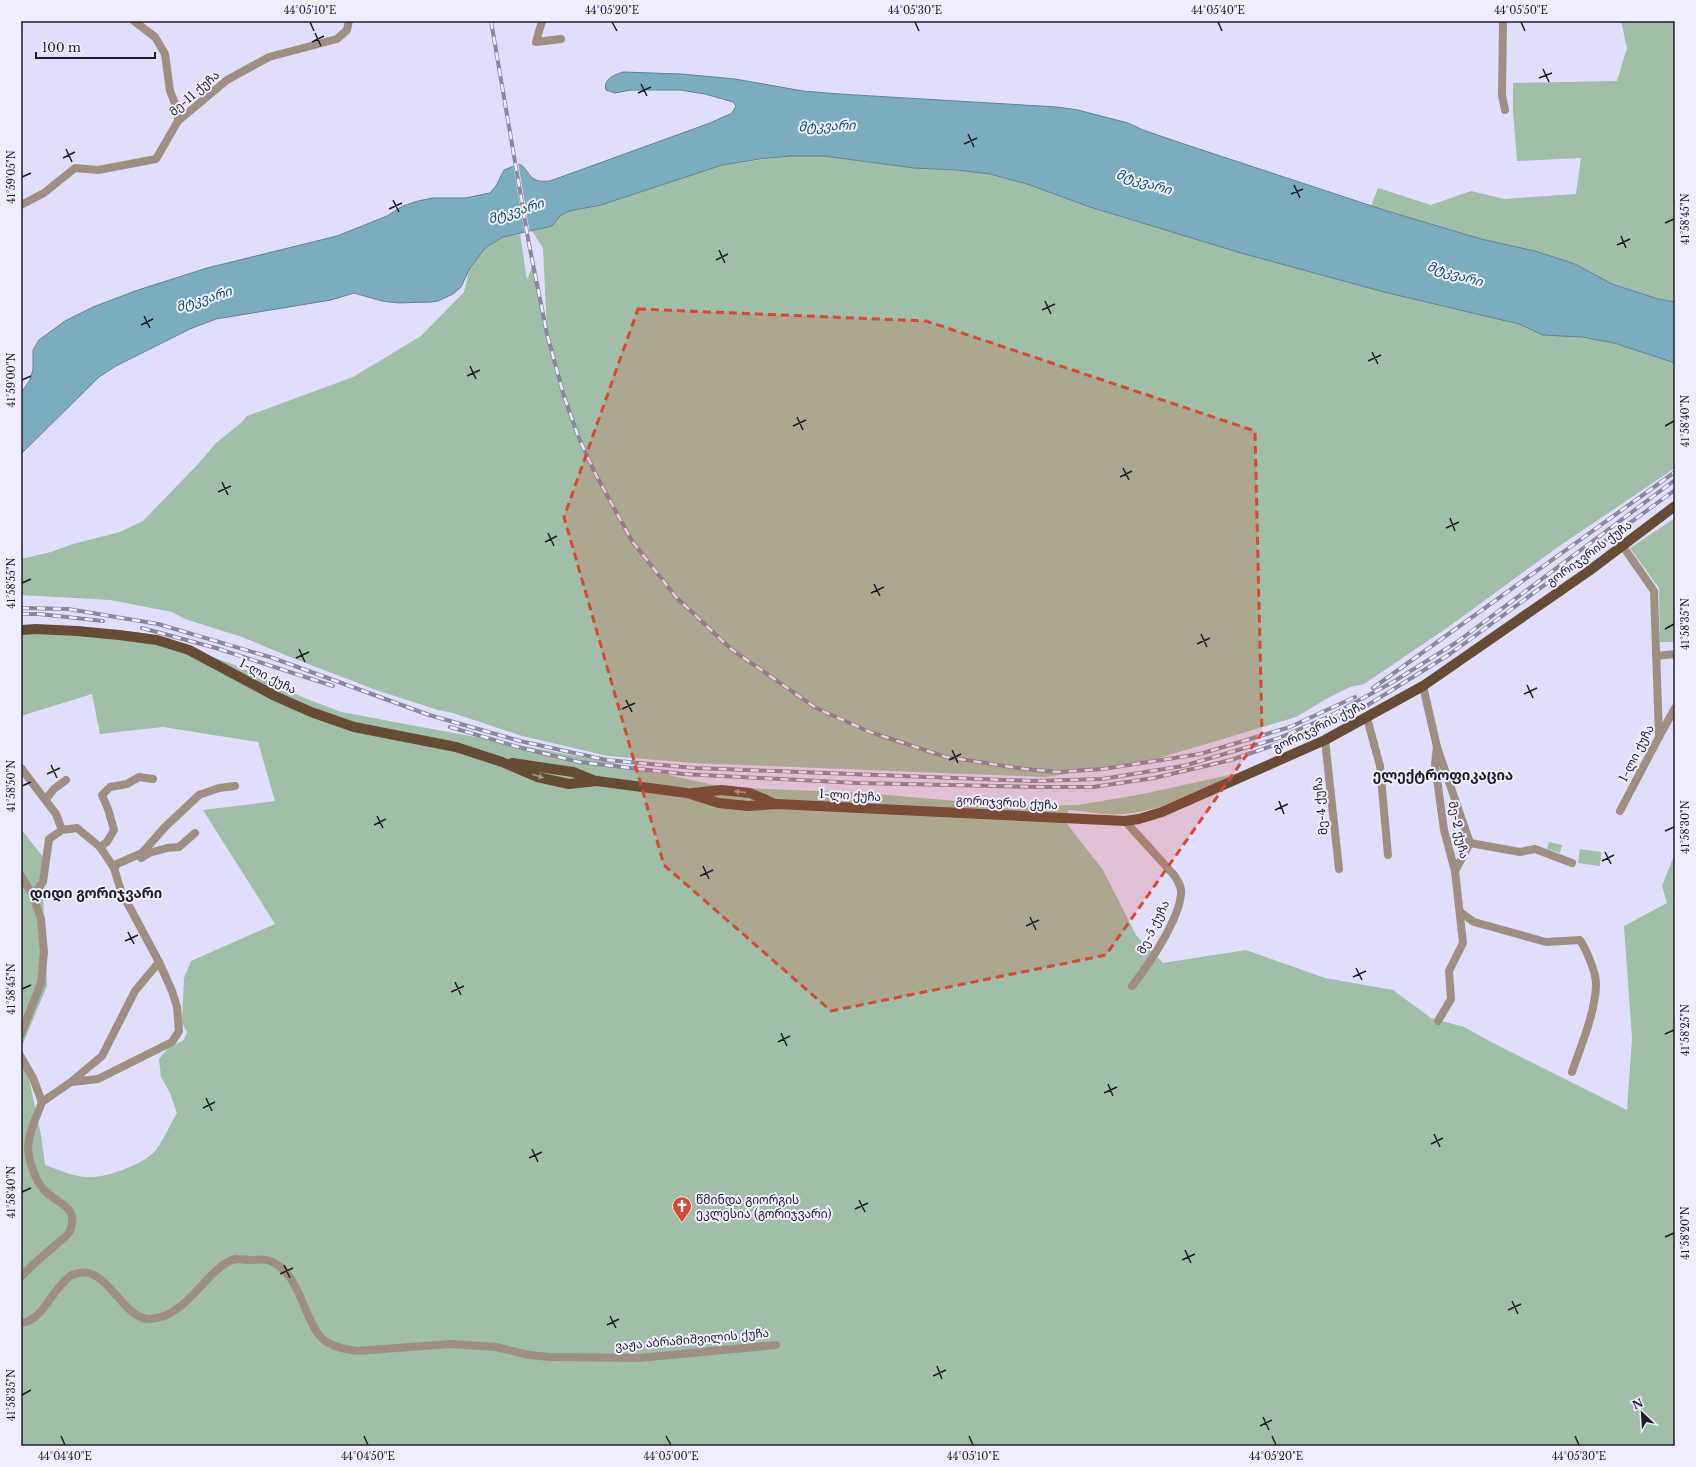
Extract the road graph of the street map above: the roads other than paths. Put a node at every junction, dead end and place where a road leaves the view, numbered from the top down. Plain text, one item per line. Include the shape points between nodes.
1 (134, 21) edge
2 (349, 21) edge
3 (542, 21) edge
4 (1503, 21) edge
5 (561, 39) dead end
6 (1505, 110) dead end
7 (178, 121) junction
8 (21, 205) edge
9 (1675, 506) edge
10 (1622, 545) junction
11 (21, 630) edge
12 (1675, 654) edge
13 (1656, 656) junction
14 (1423, 686) junction
15 (1675, 708) edge
16 (1368, 718) junction
17 (1659, 736) junction
18 (1325, 740) junction
19 (1437, 747) junction
20 (21, 768) edge
21 (153, 779) dead end
22 (66, 780) dead end
23 (235, 786) dead end
24 (46, 799) junction
25 (921, 811) joint
26 (1620, 811) dead end
27 (1125, 821) junction
28 (62, 830) junction
29 (195, 833) dead end
30 (1470, 843) junction
31 (100, 847) junction
32 (1388, 855) dead end
33 (1572, 863) dead end
34 (116, 866) junction
35 (1339, 869) dead end
36 (1455, 870) junction
37 (21, 875) edge
38 (34, 896) junction
39 (1460, 912) junction
40 (158, 962) junction
41 (1132, 986) dead end
42 (1438, 1021) dead end
43 (21, 1034) edge
44 (21, 1057) edge
45 (1572, 1072) dead end
46 (71, 1082) junction
47 (42, 1102) junction
48 (21, 1277) edge
49 (21, 1323) edge
50 (776, 1345) dead end

1 - 7 street via 154,38 165,54 170,91 178,111
2 - 7 street, მე-11 ქუჩა via 347,30 337,39 269,57 227,80
3 - 5 street via 536,42
4 - 6 street via 1502,95
7 - 8 street, მე-11 ქუჩა via 156,159 98,170 75,168 44,193
9 - 10 main road, გორიჯვრის ქუჩა
10 - 13 street via 1654,591
10 - 14 main road, გორიჯვრის ქუჩა
11 - 25 main road, 1-ლი ქუჩა via 77,631 157,640 189,650 275,696 311,712 354,727 456,747 502,762 574,772 597,781 687,793 719,803
12 - 13 street
13 - 17 street
14 - 16 main road, გორიჯვრის ქუჩა
14 - 19 street, მე-2 ქუჩა
15 - 17 street, 1-ლი ქუჩა
16 - 18 main road, გორიჯვრის ქუჩა
16 - 32 street via 1380,766
17 - 26 street, 1-ლი ქუჩა
18 - 27 main road, გორიჯვრის ქუჩა via 1162,812
18 - 35 street, მე-4 ქუჩა
19 - 30 street, მე-2 ქუჩა
19 - 36 street, მე-2 ქუჩა via 1435,764 1444,830
20 - 24 street
21 - 31 street via 139,777 127,784 110,787 102,795 114,830 107,842
22 - 24 street
23 - 34 street via 199,795 142,853
24 - 28 street via 56,814
25 - 27 main road, გორიჯვრის ქუჩა
27 - 41 street, მე-5 ქუჩა via 1174,874 1180,884 1181,895 1162,941
28 - 31 street via 77,828
28 - 38 street via 49,839 43,882
29 - 34 street via 179,847 149,853 138,860
30 - 33 street via 1520,852 1535,849
30 - 36 street, მე-2 ქუჩა
31 - 34 street
34 - 40 street via 121,891
36 - 39 street, მე-2 ქუჩა
37 - 38 street
38 - 43 street via 41,919 44,952 41,983
39 - 42 street, მე-2 ქუჩა via 1463,943 1449,971 1451,999
39 - 45 street via 1474,922 1546,942 1580,940 1588,951 1597,984 1588,1027
40 - 46 street via 135,991 102,1056
40 - 46 street via 177,1007 179,1032 172,1042 98,1079
44 - 47 street
46 - 47 street
47 - 48 street via 30,1134 29,1157 43,1189 70,1210 73,1220 70,1233
49 - 50 street, ვაჟა აბრამიშვილის ქუჩა via 32,1320 56,1290 71,1275 80,1272 92,1274 104,1282 136,1315 148,1319 161,1317 176,1310 222,1267 236,1260 266,1260 288,1274 319,1335 342,1349 357,1351 450,1344 550,1357 633,1358

